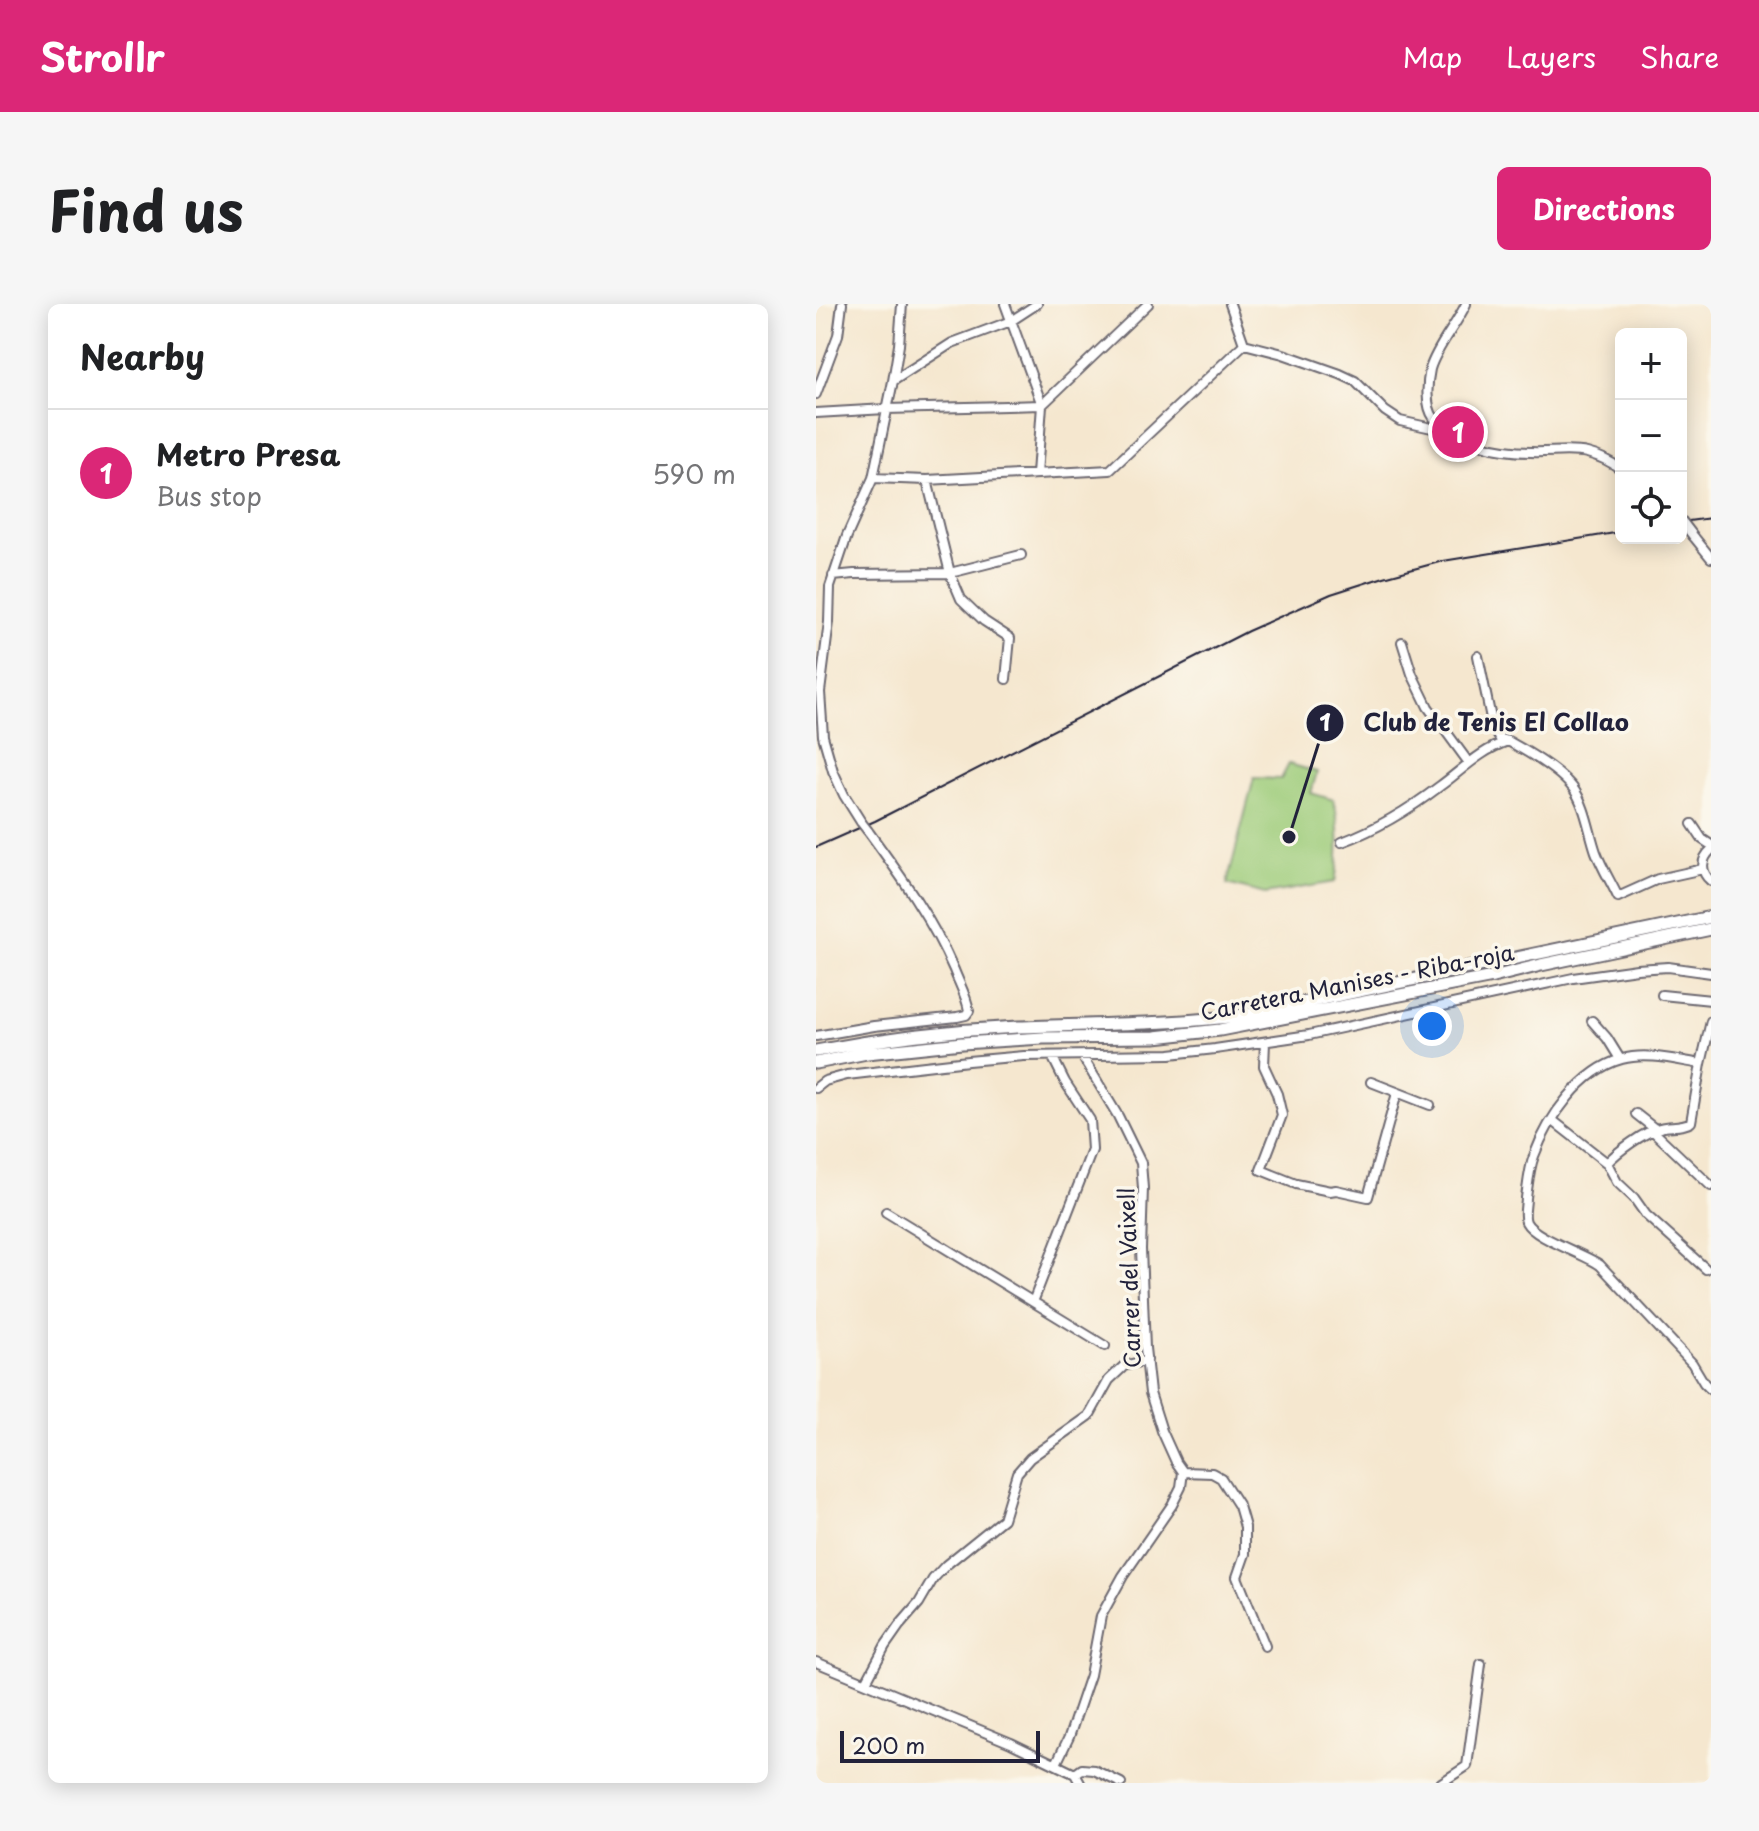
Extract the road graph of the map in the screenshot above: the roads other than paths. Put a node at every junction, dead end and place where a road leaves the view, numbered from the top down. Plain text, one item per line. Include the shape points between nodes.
1 (842, 304) edge
2 (902, 304) edge
3 (1005, 304) edge
4 (1037, 304) edge
5 (1148, 304) edge
6 (1230, 304) edge
7 (1466, 304) edge
8 (1011, 321) junction
9 (1249, 345) junction
10 (893, 381) junction
11 (816, 394) edge
12 (1042, 405) junction
13 (886, 409) junction
14 (816, 413) edge
15 (1454, 433) junction
16 (1615, 465) edge
17 (1037, 474) junction
18 (873, 478) junction
19 (927, 480) junction
20 (1687, 528) edge
21 (1021, 555) dead end
22 (1711, 558) edge
23 (950, 573) junction
24 (833, 576) junction
25 (1402, 642) dead end
26 (1478, 656) dead end
27 (1006, 679) dead end
28 (818, 692) edge
29 (819, 736) edge
30 (1508, 741) junction
31 (1469, 763) junction
32 (1692, 824) dead end
33 (1342, 842) dead end
34 (1711, 847) edge
35 (1703, 869) junction
36 (1711, 881) edge
37 (1711, 917) edge
38 (1711, 929) edge
39 (1711, 973) edge
40 (1662, 995) dead end
41 (1711, 1000) edge
42 (1592, 1021) dead end
43 (1711, 1021) edge
44 (816, 1036) edge
45 (1265, 1042) junction
46 (816, 1051) edge
47 (1052, 1056) junction
48 (1082, 1056) junction
49 (1620, 1059) junction
50 (816, 1063) edge
51 (1701, 1064) junction
52 (1371, 1082) dead end
53 (816, 1088) edge
54 (1397, 1093) junction
55 (1430, 1105) dead end
56 (1636, 1114) dead end
57 (1552, 1120) junction
58 (1653, 1129) junction
59 (1607, 1163) junction
60 (1711, 1186) edge
61 (886, 1212) dead end
62 (1706, 1269) dead end
63 (1033, 1302) junction
64 (1105, 1346) dead end
65 (1147, 1360) junction
66 (1711, 1390) edge
67 (1183, 1472) junction
68 (1265, 1646) dead end
69 (816, 1662) edge
70 (1481, 1664) dead end
71 (866, 1682) junction
72 (1056, 1764) junction
73 (1075, 1774) junction
74 (1080, 1783) edge
75 (1121, 1783) edge
76 (1441, 1783) edge

1 - 11 street via 838,335
2 - 10 street
3 - 8 street
4 - 8 street
5 - 12 street
6 - 9 street
7 - 15 street via 1429,377 1432,414
8 - 10 street via 952,343
8 - 12 street
9 - 15 street via 1355,381 1400,421
9 - 17 street via 1110,470
10 - 13 street
12 - 13 street
12 - 17 street
13 - 14 street
13 - 18 street
15 - 16 street via 1486,447 1586,453
17 - 19 street
18 - 19 street
18 - 24 street
19 - 23 street
20 - 22 street, bridge
21 - 23 street
23 - 24 street
23 - 27 street via 961,599 1010,638
24 - 28 street
25 - 31 street via 1428,707
26 - 30 street via 1493,728
28 - 29 street
29 - 44 street, bridge via 844,795 923,910 969,1011
30 - 31 street
30 - 35 street via 1574,790 1618,897 1658,879
31 - 33 street via 1369,832
32 - 34 street
34 - 35 street
35 - 36 street
37 - 46 main road, Carretera Manises - Riba-roja via 1245,1015 1158,1024 965,1030
38 - 50 main road, Carretera Manises - Riba-roja via 1220,1030 962,1043
39 - 45 street via 1668,967 1573,978
40 - 41 street
42 - 49 street
43 - 51 street
45 - 48 street via 1170,1054
45 - 54 street via 1264,1066 1282,1115 1261,1170 1282,1179 1368,1197
47 - 48 street
47 - 53 street via 864,1072
47 - 63 street via 1090,1120 1092,1150
48 - 65 street, Carrer del Vaixell via 1141,1163
49 - 51 street
49 - 57 street via 1578,1085
51 - 58 street via 1691,1122
52 - 54 street
54 - 55 street
56 - 58 street
57 - 59 street
57 - 66 street via 1533,1158 1527,1224 1600,1265
58 - 59 street
58 - 60 street
59 - 62 street via 1646,1215
61 - 63 street
63 - 64 street
65 - 67 street, Carrer del Vaixell via 1162,1431
65 - 71 street via 1124,1366 1109,1380 1089,1416 1030,1458 1017,1473 1003,1519 933,1579
67 - 68 street via 1221,1478 1239,1506 1245,1554 1237,1577
67 - 72 street via 1172,1505 1101,1616 1090,1675
69 - 71 street
70 - 76 street via 1467,1766
71 - 72 street
72 - 73 street
73 - 74 street
73 - 75 street via 1094,1770

